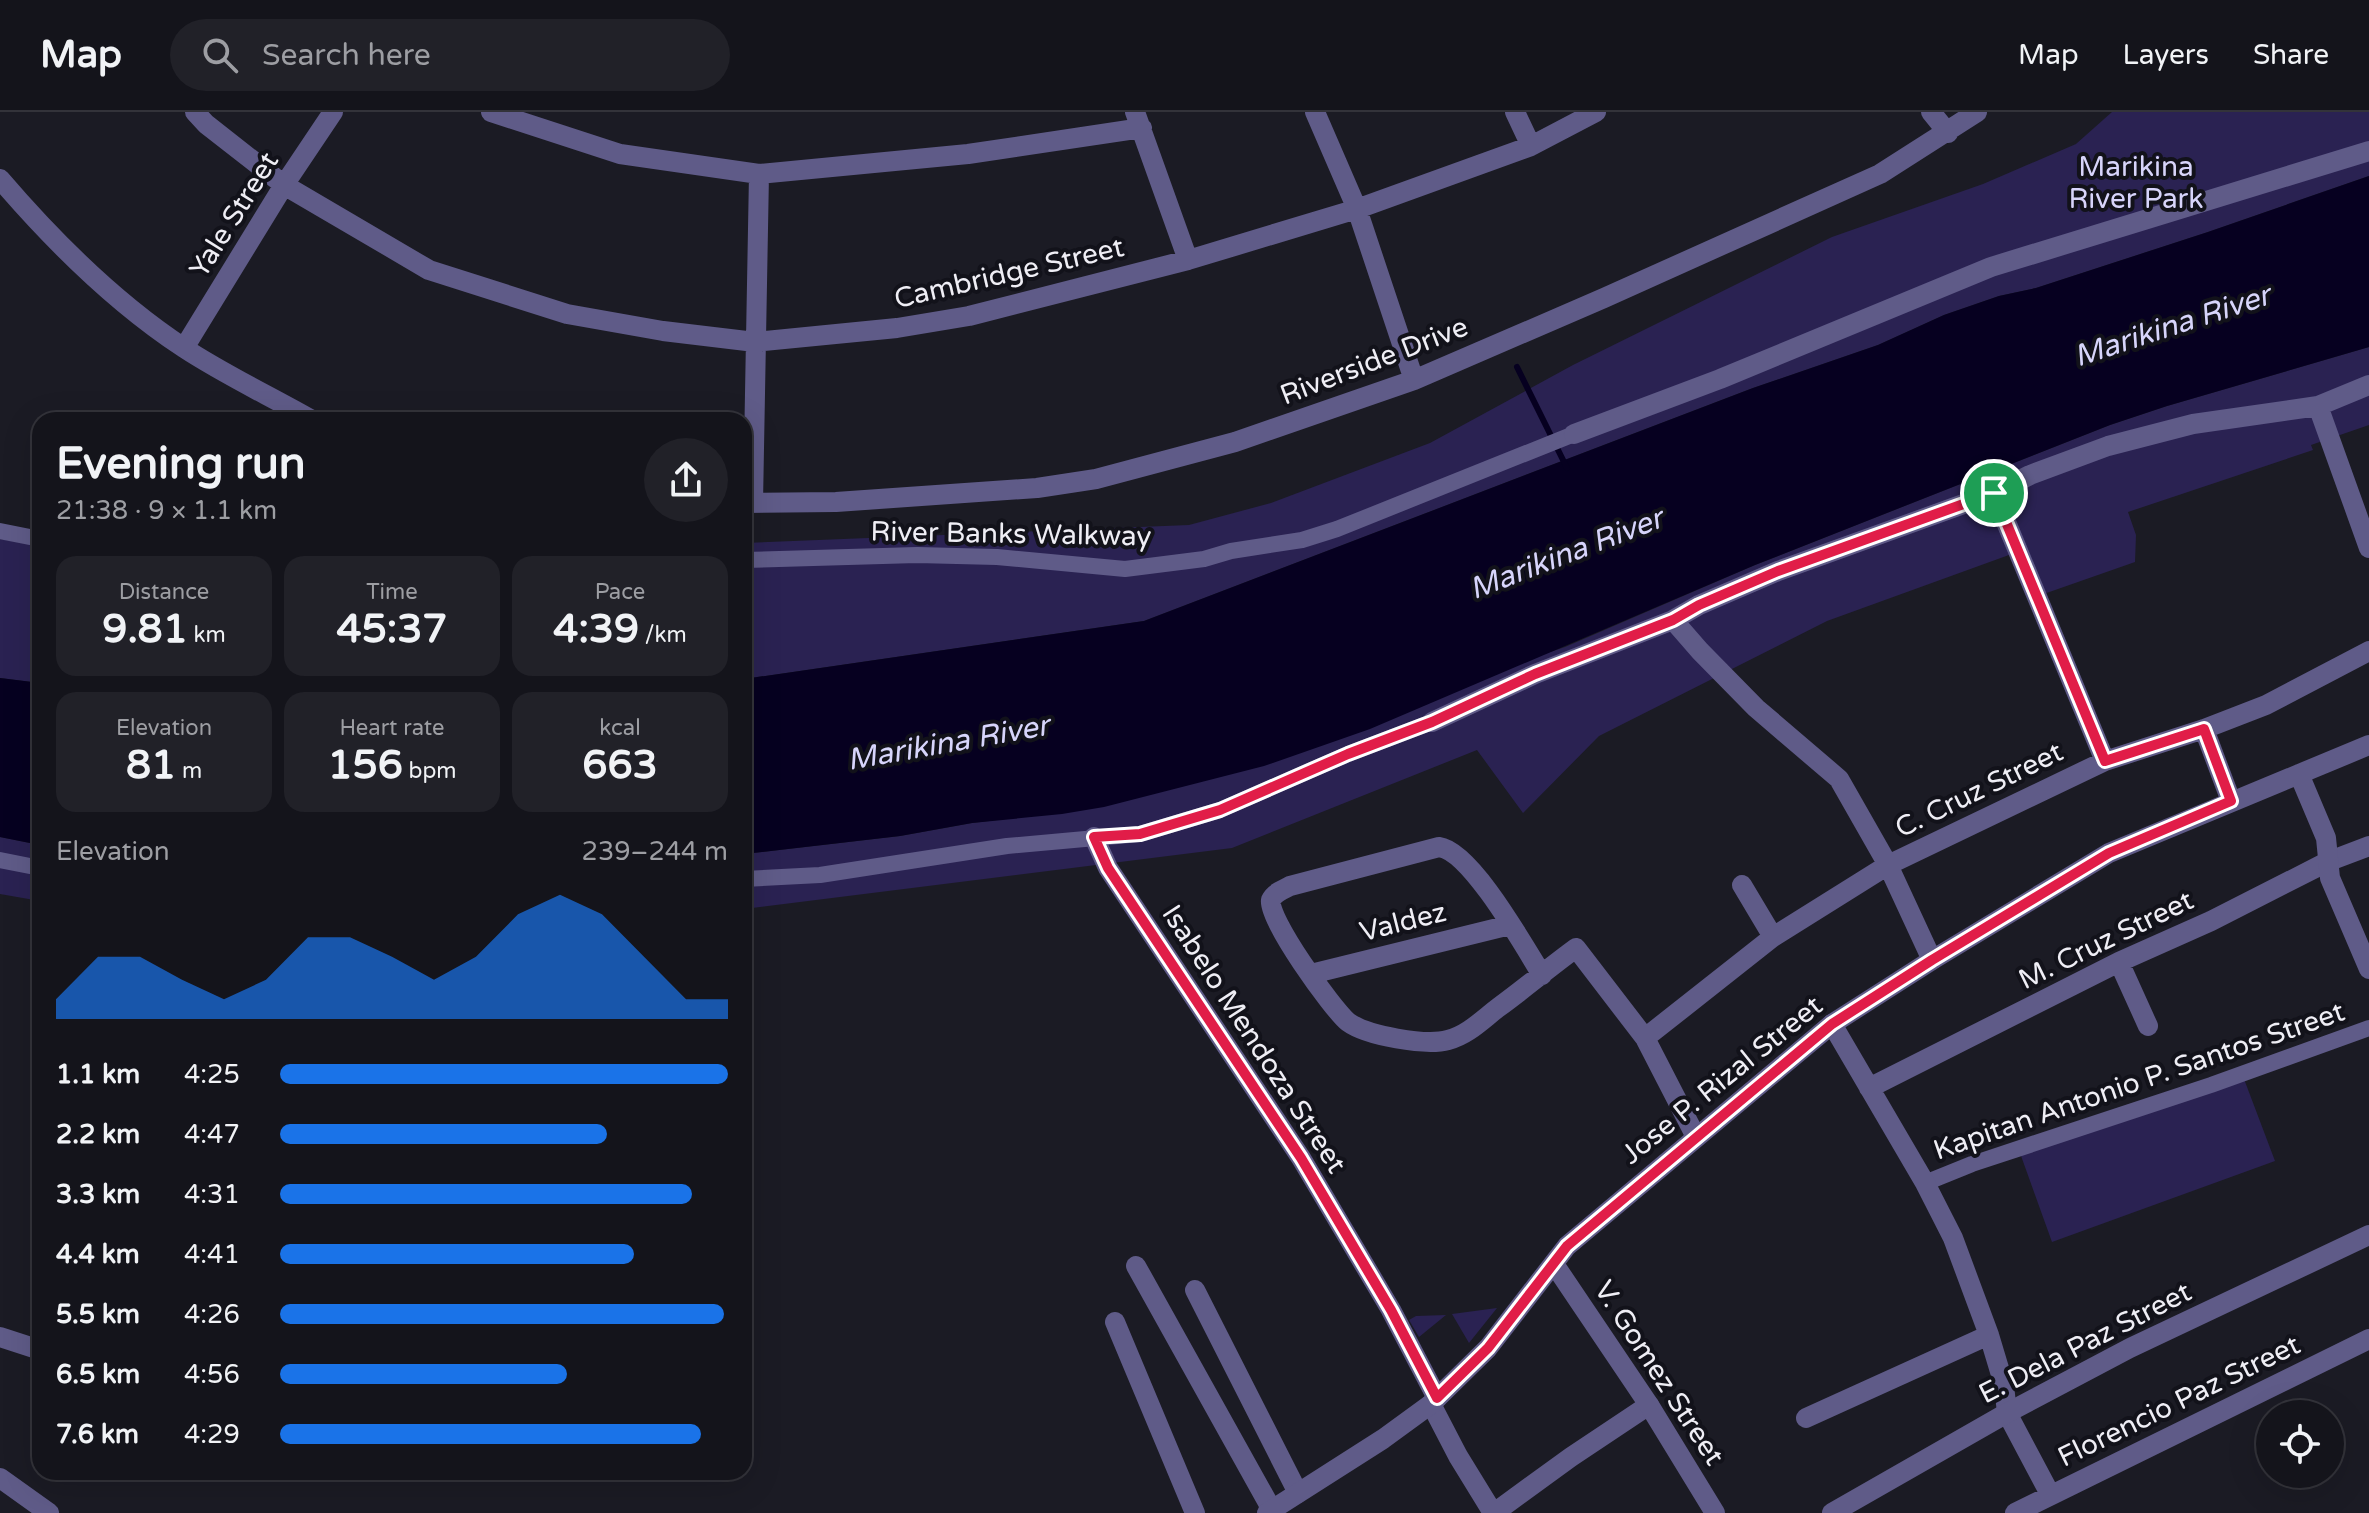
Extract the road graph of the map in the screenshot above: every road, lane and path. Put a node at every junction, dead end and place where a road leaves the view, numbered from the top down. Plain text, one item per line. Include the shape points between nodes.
1 (195, 112) edge
2 (333, 112) edge
3 (491, 112) edge
4 (1315, 112) edge
5 (1515, 112) edge
6 (1596, 112) edge
7 (1931, 112) edge
8 (1977, 112) edge
9 (1138, 120) edge
10 (1948, 133) junction
11 (1531, 146) junction
12 (2369, 151) edge
13 (759, 174) junction
14 (0, 179) edge
15 (284, 185) junction
16 (1357, 209) junction
17 (1188, 260) junction
18 (755, 342) junction
19 (184, 348) junction
20 (1414, 380) junction
21 (2369, 385) edge
22 (2318, 406) junction
23 (298, 412) edge
24 (752, 412) edge
25 (1574, 434) joint
26 (1994, 493) junction
27 (752, 503) edge
28 (0, 531) edge
29 (32, 537) edge
30 (2369, 548) edge
31 (752, 560) edge
32 (1673, 620) junction
33 (2369, 651) edge
34 (1432, 722) joint
35 (2204, 729) junction
36 (2369, 745) edge
37 (2105, 761) junction
38 (2299, 774) junction
39 (2231, 801) junction
40 (1094, 837) junction
41 (2369, 846) edge
42 (0, 860) edge
43 (2327, 862) junction
44 (1888, 865) junction
45 (32, 866) edge
46 (752, 879) edge
47 (1742, 885) dead end
48 (1510, 925) junction
49 (1773, 937) junction
50 (1932, 960) junction
51 (2119, 962) junction
52 (2369, 969) edge
53 (1311, 974) junction
54 (1542, 975) junction
55 (1832, 1024) junction
56 (2148, 1026) dead end
57 (2369, 1028) edge
58 (1645, 1038) junction
59 (1869, 1088) junction
60 (1696, 1137) junction
61 (1925, 1183) junction
62 (2369, 1235) edge
63 (1554, 1264) junction
64 (1136, 1266) dead end
65 (1195, 1290) dead end
66 (1115, 1322) dead end
67 (1989, 1335) junction
68 (0, 1337) edge
69 (2369, 1339) edge
70 (32, 1347) edge
71 (1434, 1401) junction
72 (1649, 1405) junction
73 (2007, 1413) junction
74 (1806, 1418) dead end
75 (0, 1478) edge
76 (1298, 1493) junction
77 (2050, 1494) junction
78 (1269, 1512) edge
79 (49, 1513) edge
80 (1195, 1513) edge
81 (1493, 1513) edge
82 (1715, 1513) edge
83 (1832, 1513) edge
84 (2015, 1513) edge

1 - 15 street, Cambridge Street
2 - 15 street, Yale Street
3 - 13 street via 620,154
4 - 16 street
5 - 11 street
6 - 11 street, Cambridge Street
7 - 10 street
8 - 10 street, Riverside Drive
9 - 13 street via 968,154
9 - 17 street
10 - 20 street, Riverside Drive via 1880,174
11 - 16 street, Cambridge Street
12 - 25 street via 1991,267
13 - 18 street
14 - 19 street via 113,295
15 - 18 street, Cambridge Street via 429,270 567,314
15 - 19 street, Yale Street
16 - 17 street, Cambridge Street
16 - 20 street
17 - 18 street, Cambridge Street via 969,316
18 - 24 street
19 - 23 street
20 - 27 street, Riverside Drive via 1235,442 1096,479 836,502
21 - 22 street
22 - 26 street via 2193,424 2122,441
22 - 30 street
25 - 31 street, River Banks Walkway via 1337,529 1204,559 1125,569 957,556
26 - 32 street via 1778,571
26 - 37 street
28 - 29 street
32 - 34 street via 1535,674
32 - 44 street via 1756,708 1839,779
33 - 35 street, C. Cruz Street via 2266,705
34 - 40 street via 1220,810 1140,834
35 - 37 street, C. Cruz Street
35 - 39 street
36 - 38 street, Jose P. Rizal Street
37 - 44 street, C. Cruz Street
38 - 39 street, Jose P. Rizal Street
38 - 43 street via 2326,838
39 - 50 street, Jose P. Rizal Street via 2109,853
40 - 46 street via 820,875
40 - 71 street, Isabelo Mendoza Street via 1108,868 1301,1158 1391,1310
41 - 43 street, M. Cruz Street
42 - 45 street
43 - 51 street, M. Cruz Street
43 - 52 street
44 - 49 street, C. Cruz Street
44 - 50 street
47 - 49 street
48 - 53 street, Valdez
48 - 53 street via 1470,868 1448,848 1439,847 1290,886 1274,896 1271,907 1279,927
48 - 54 street
49 - 58 street, C. Cruz Street
50 - 55 street, Jose P. Rizal Street
51 - 56 street
51 - 59 street, M. Cruz Street
53 - 54 street via 1347,1021 1364,1031 1425,1041 1446,1041 1466,1033
54 - 58 street via 1576,948
55 - 59 street
55 - 60 street, Jose P. Rizal Street
57 - 61 street, Kapitan Antonio P. Santos Street
58 - 60 street
59 - 61 street
60 - 63 street, Jose P. Rizal Street via 1567,1246
61 - 67 street via 1953,1238
62 - 73 street, E. Dela Paz Street via 2130,1348
63 - 71 street, Jose P. Rizal Street via 1488,1348
63 - 72 street, V. Gomez Street
64 - 78 street
65 - 76 street
66 - 80 street
67 - 73 street
67 - 74 street
68 - 70 street
69 - 77 street, Florencio Paz Street
71 - 76 street, Jose P. Rizal Street
71 - 81 street, Isabelo Mendoza Street via 1458,1456
72 - 81 street
72 - 82 street, V. Gomez Street
73 - 77 street
73 - 83 street, E. Dela Paz Street
75 - 79 street
76 - 78 street, Jose P. Rizal Street
77 - 84 street, Florencio Paz Street

